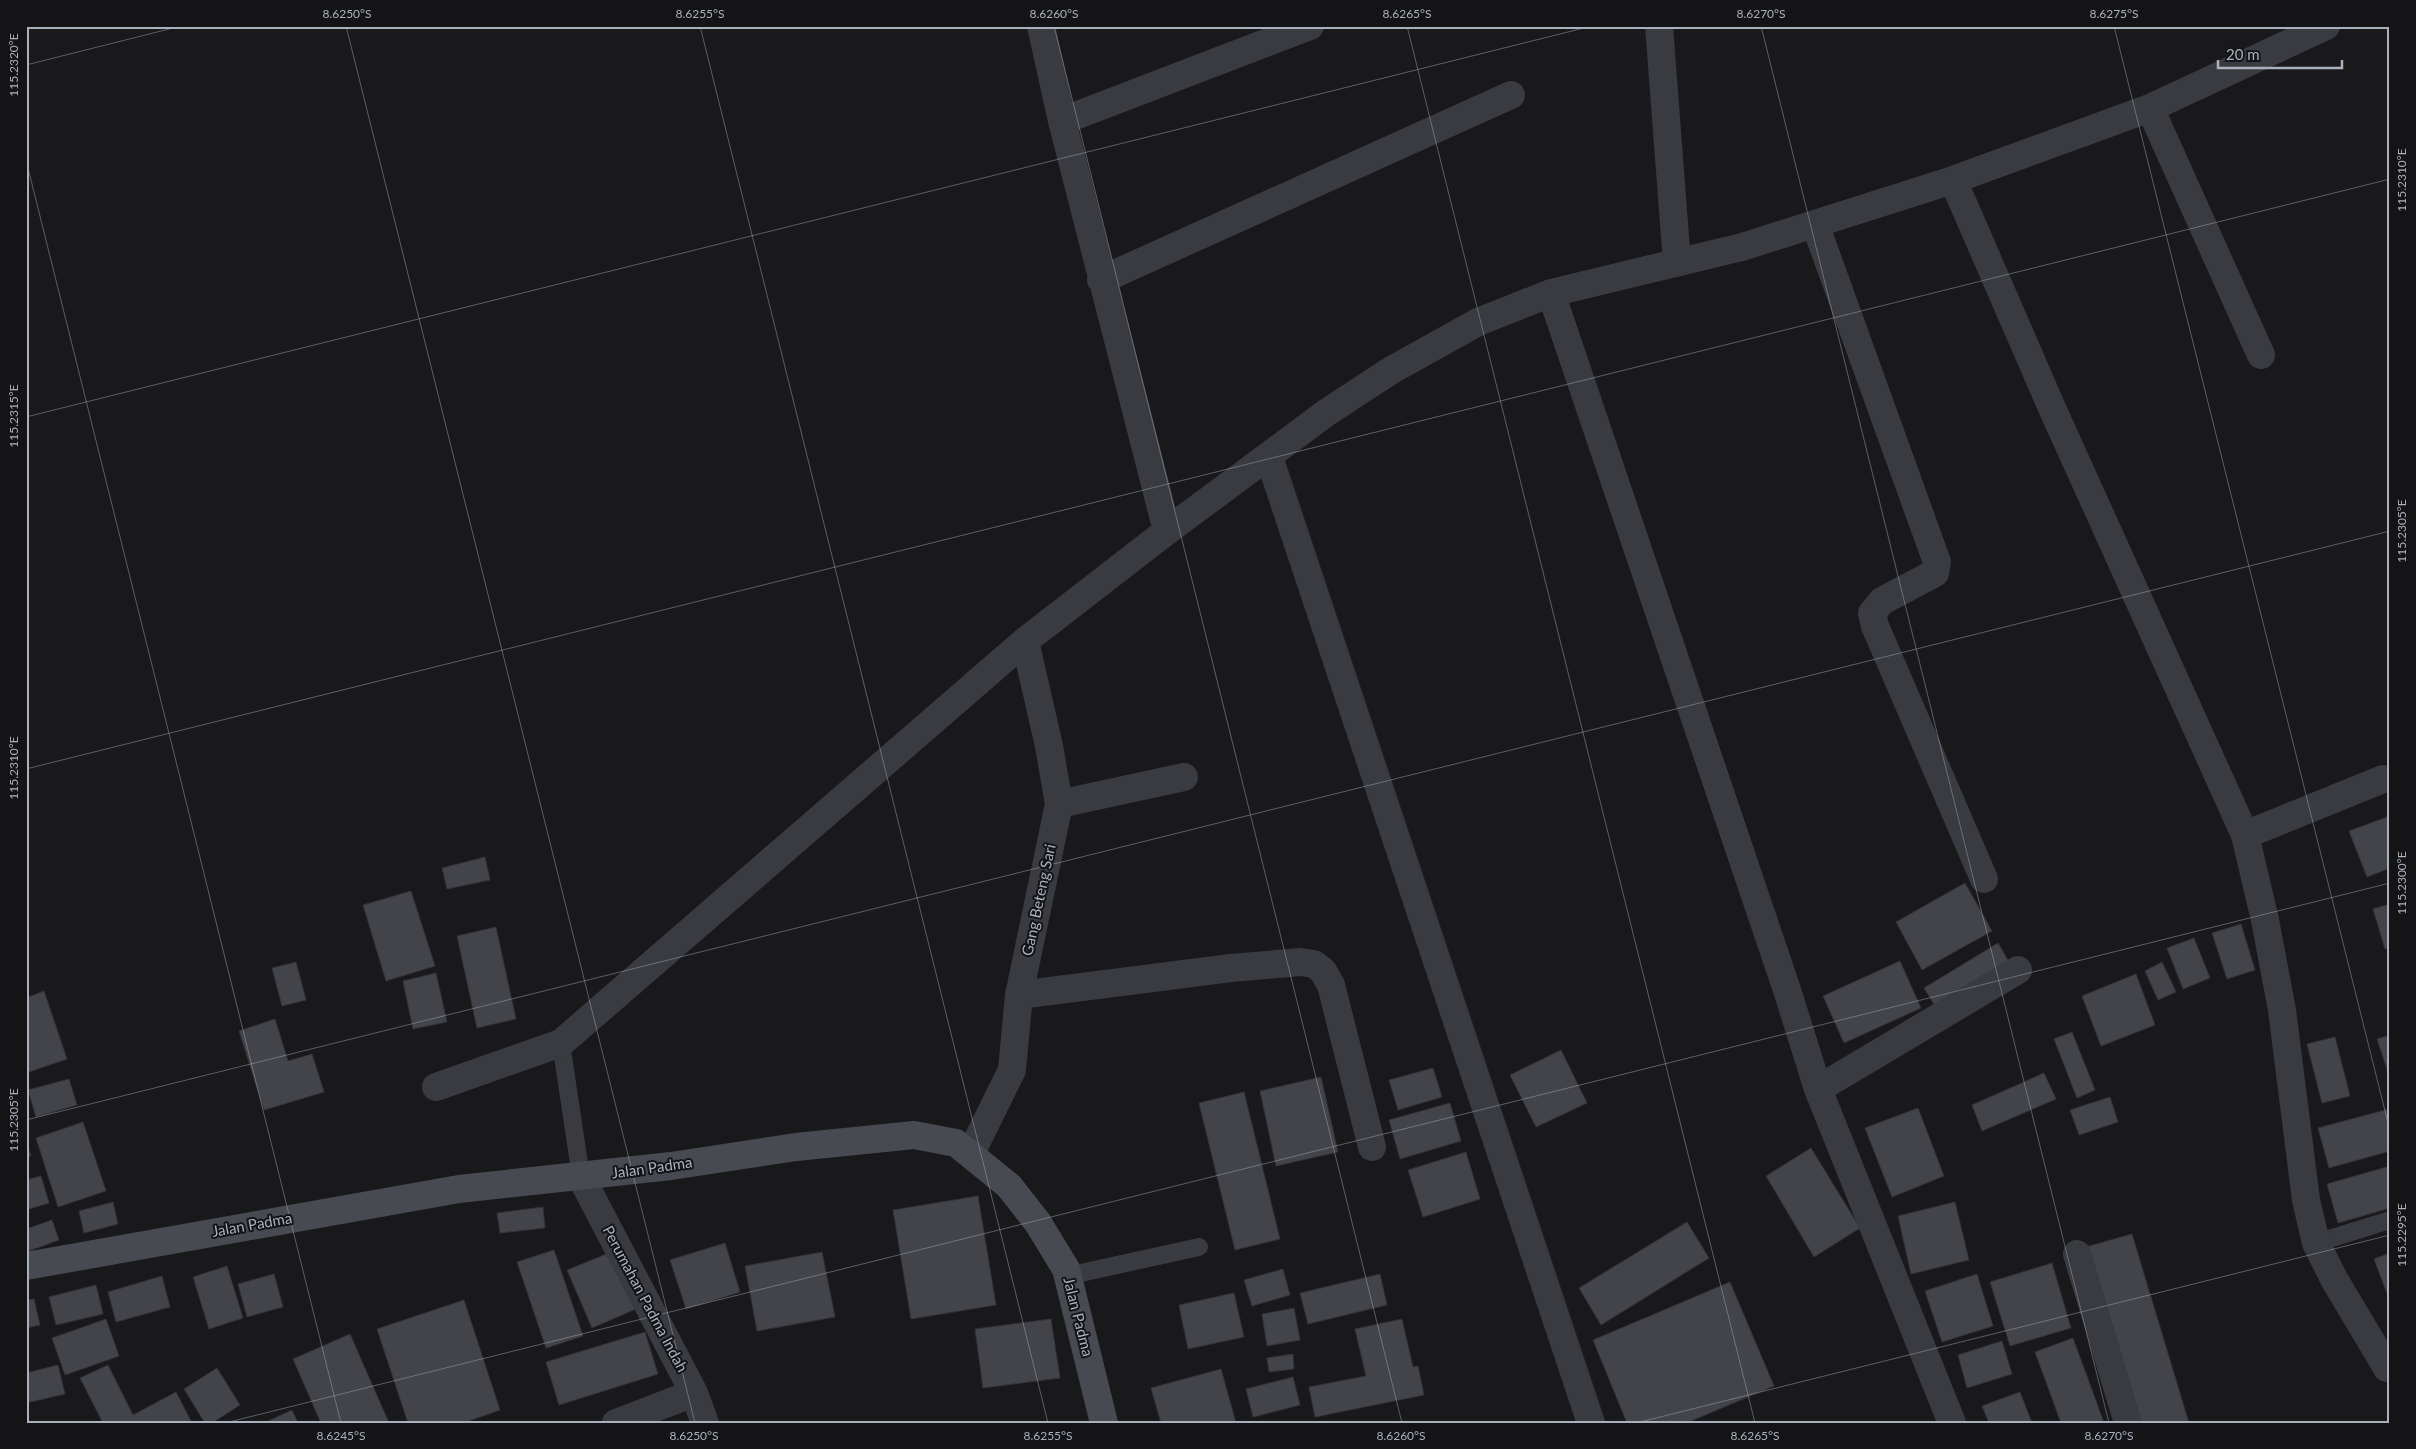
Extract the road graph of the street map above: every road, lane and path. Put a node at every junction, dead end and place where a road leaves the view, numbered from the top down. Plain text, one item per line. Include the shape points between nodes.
1 (1041, 26) edge
2 (1310, 26) edge
3 (1660, 26) edge
4 (2326, 26) edge
5 (1511, 95) dead end
6 (2150, 108) junction
7 (1062, 121) junction
8 (1953, 180) junction
9 (1815, 224) junction
10 (1677, 263) junction
11 (1101, 280) junction
12 (1551, 293) junction
13 (2260, 355) dead end
14 (1269, 457) junction
15 (1167, 531) junction
16 (1025, 640) junction
17 (1184, 777) dead end
18 (2383, 779) dead end
19 (1059, 804) junction
20 (2245, 835) junction
21 (1984, 879) dead end
22 (2018, 970) dead end
23 (1019, 995) junction
24 (561, 1043) junction
25 (436, 1087) dead end
26 (1818, 1089) junction
27 (1372, 1147) dead end
28 (971, 1153) junction
29 (581, 1177) junction
30 (2390, 1220) edge
31 (2316, 1243) junction
32 (1200, 1247) dead end
33 (2077, 1254) dead end
34 (26, 1266) edge
35 (1068, 1276) junction
36 (2387, 1368) dead end
37 (694, 1393) junction
38 (616, 1423) edge
39 (705, 1423) edge
40 (1104, 1423) edge
41 (1591, 1423) edge
42 (1952, 1423) edge
43 (2128, 1423) edge

1 - 7 street
2 - 7 street
3 - 10 street
4 - 6 street
5 - 11 street
6 - 8 street
6 - 13 street
7 - 11 street
8 - 9 street
8 - 20 street
9 - 10 street
9 - 21 street via 1937,562 1935,573 1882,601 1872,613 1875,626
10 - 12 street
11 - 15 street
12 - 14 street via 1478,322 1390,371
12 - 26 street via 1788,990
14 - 15 street
14 - 41 street
15 - 16 street
16 - 19 street, Gang Beteng Sari
16 - 24 street
17 - 19 street
18 - 20 street
19 - 23 street, Gang Beteng Sari
20 - 31 street via 2282,1010 2306,1200
22 - 26 street
23 - 27 street via 1231,968 1280,963 1314,964 1332,985
23 - 28 street, Gang Beteng Sari via 1012,1070
24 - 25 street
24 - 29 lane
26 - 42 street
28 - 29 street, Jalan Padma via 956,1142 914,1135 796,1147
28 - 35 street, Jalan Padma via 1009,1186 1038,1223
29 - 34 street, Jalan Padma via 459,1189
29 - 37 street, Perumahan Padma Indah
30 - 31 lane
31 - 36 street
32 - 35 lane
33 - 43 street
35 - 40 street, Jalan Padma
37 - 38 street
37 - 39 street, Perumahan Padma Indah

